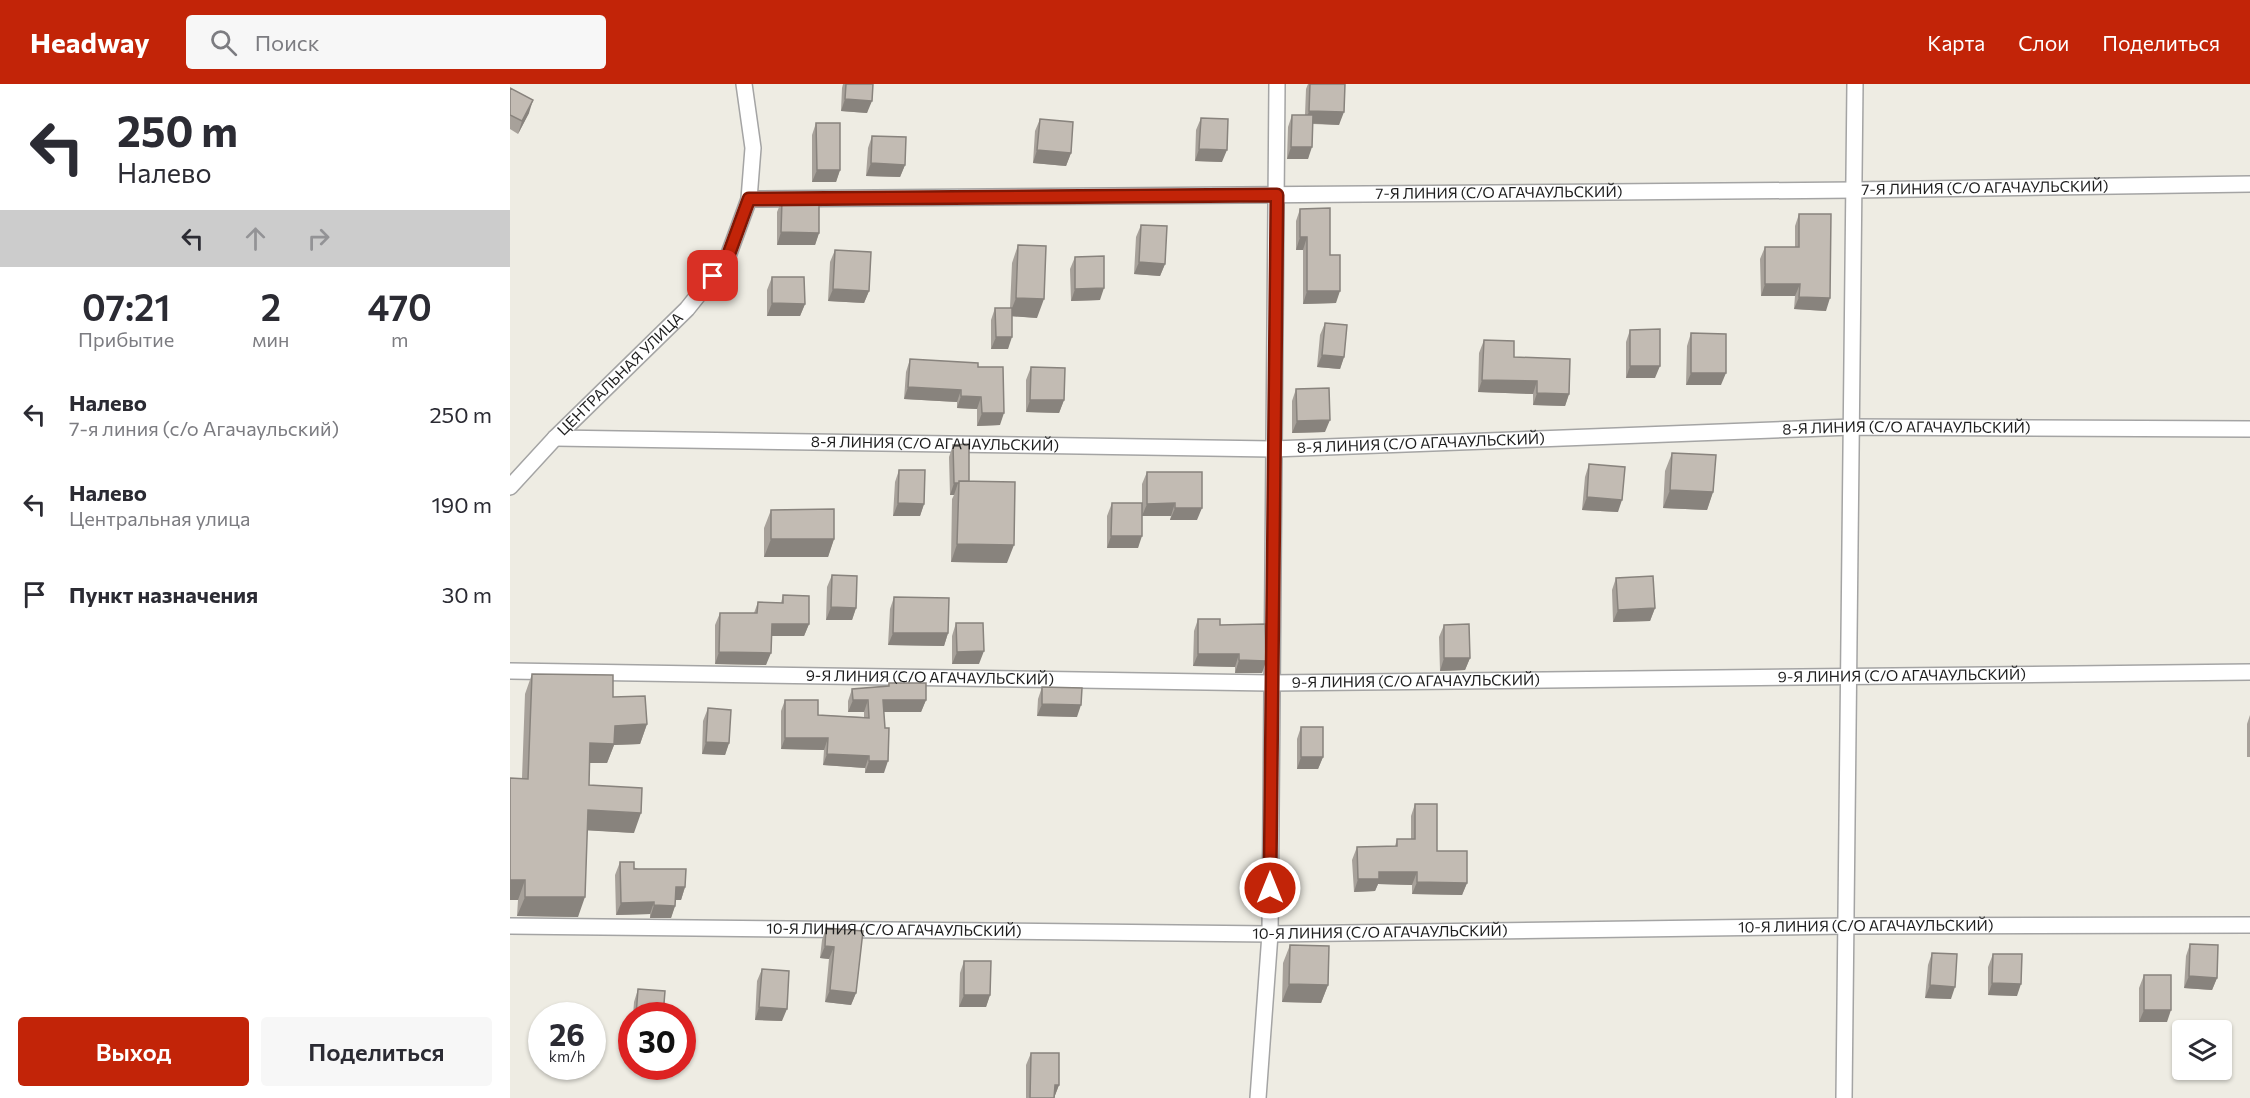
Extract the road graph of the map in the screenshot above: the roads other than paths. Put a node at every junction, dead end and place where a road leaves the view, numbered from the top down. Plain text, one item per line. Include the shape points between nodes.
1 (744, 84) edge
2 (1277, 84) edge
3 (1855, 84) edge
4 (2250, 184) edge
5 (1856, 190) junction
6 (1277, 195) junction
7 (749, 199) junction
8 (1852, 427) junction
9 (2250, 429) edge
10 (555, 438) junction
11 (1272, 449) junction
12 (510, 487) edge
13 (510, 671) edge
14 (2250, 672) edge
15 (1850, 676) junction
16 (1270, 683) junction
17 (2250, 925) edge
18 (510, 926) edge
19 (1847, 926) junction
20 (1270, 934) junction
21 (1258, 1098) edge
22 (1844, 1098) edge

1 - 7 street, ЦЕНТРАЛЬНАЯ УЛИЦА via 753,148
2 - 6 street
3 - 5 street
4 - 5 street, 7-Я ЛИНИЯ (С/О АГАЧАУЛЬСКИЙ)
5 - 6 street, 7-Я ЛИНИЯ (С/О АГАЧАУЛЬСКИЙ)
5 - 8 street
6 - 7 street, 7-Я ЛИНИЯ (С/О АГАЧАУЛЬСКИЙ)
6 - 11 street
7 - 10 street, ЦЕНТРАЛЬНАЯ УЛИЦА via 727,259 687,309
8 - 9 street, 8-Я ЛИНИЯ (С/О АГАЧАУЛЬСКИЙ)
8 - 11 street, 8-Я ЛИНИЯ (С/О АГАЧАУЛЬСКИЙ)
8 - 15 street
10 - 11 street, 8-Я ЛИНИЯ (С/О АГАЧАУЛЬСКИЙ)
10 - 12 street, ЦЕНТРАЛЬНАЯ УЛИЦА
11 - 16 street
13 - 16 street, 9-Я ЛИНИЯ (С/О АГАЧАУЛЬСКИЙ)
14 - 15 street, 9-Я ЛИНИЯ (С/О АГАЧАУЛЬСКИЙ)
15 - 16 street, 9-Я ЛИНИЯ (С/О АГАЧАУЛЬСКИЙ)
15 - 19 street
16 - 20 street
17 - 19 street, 10-Я ЛИНИЯ (С/О АГАЧАУЛЬСКИЙ)
18 - 20 street, 10-Я ЛИНИЯ (С/О АГАЧАУЛЬСКИЙ)
19 - 20 street, 10-Я ЛИНИЯ (С/О АГАЧАУЛЬСКИЙ)
19 - 22 street
20 - 21 street

